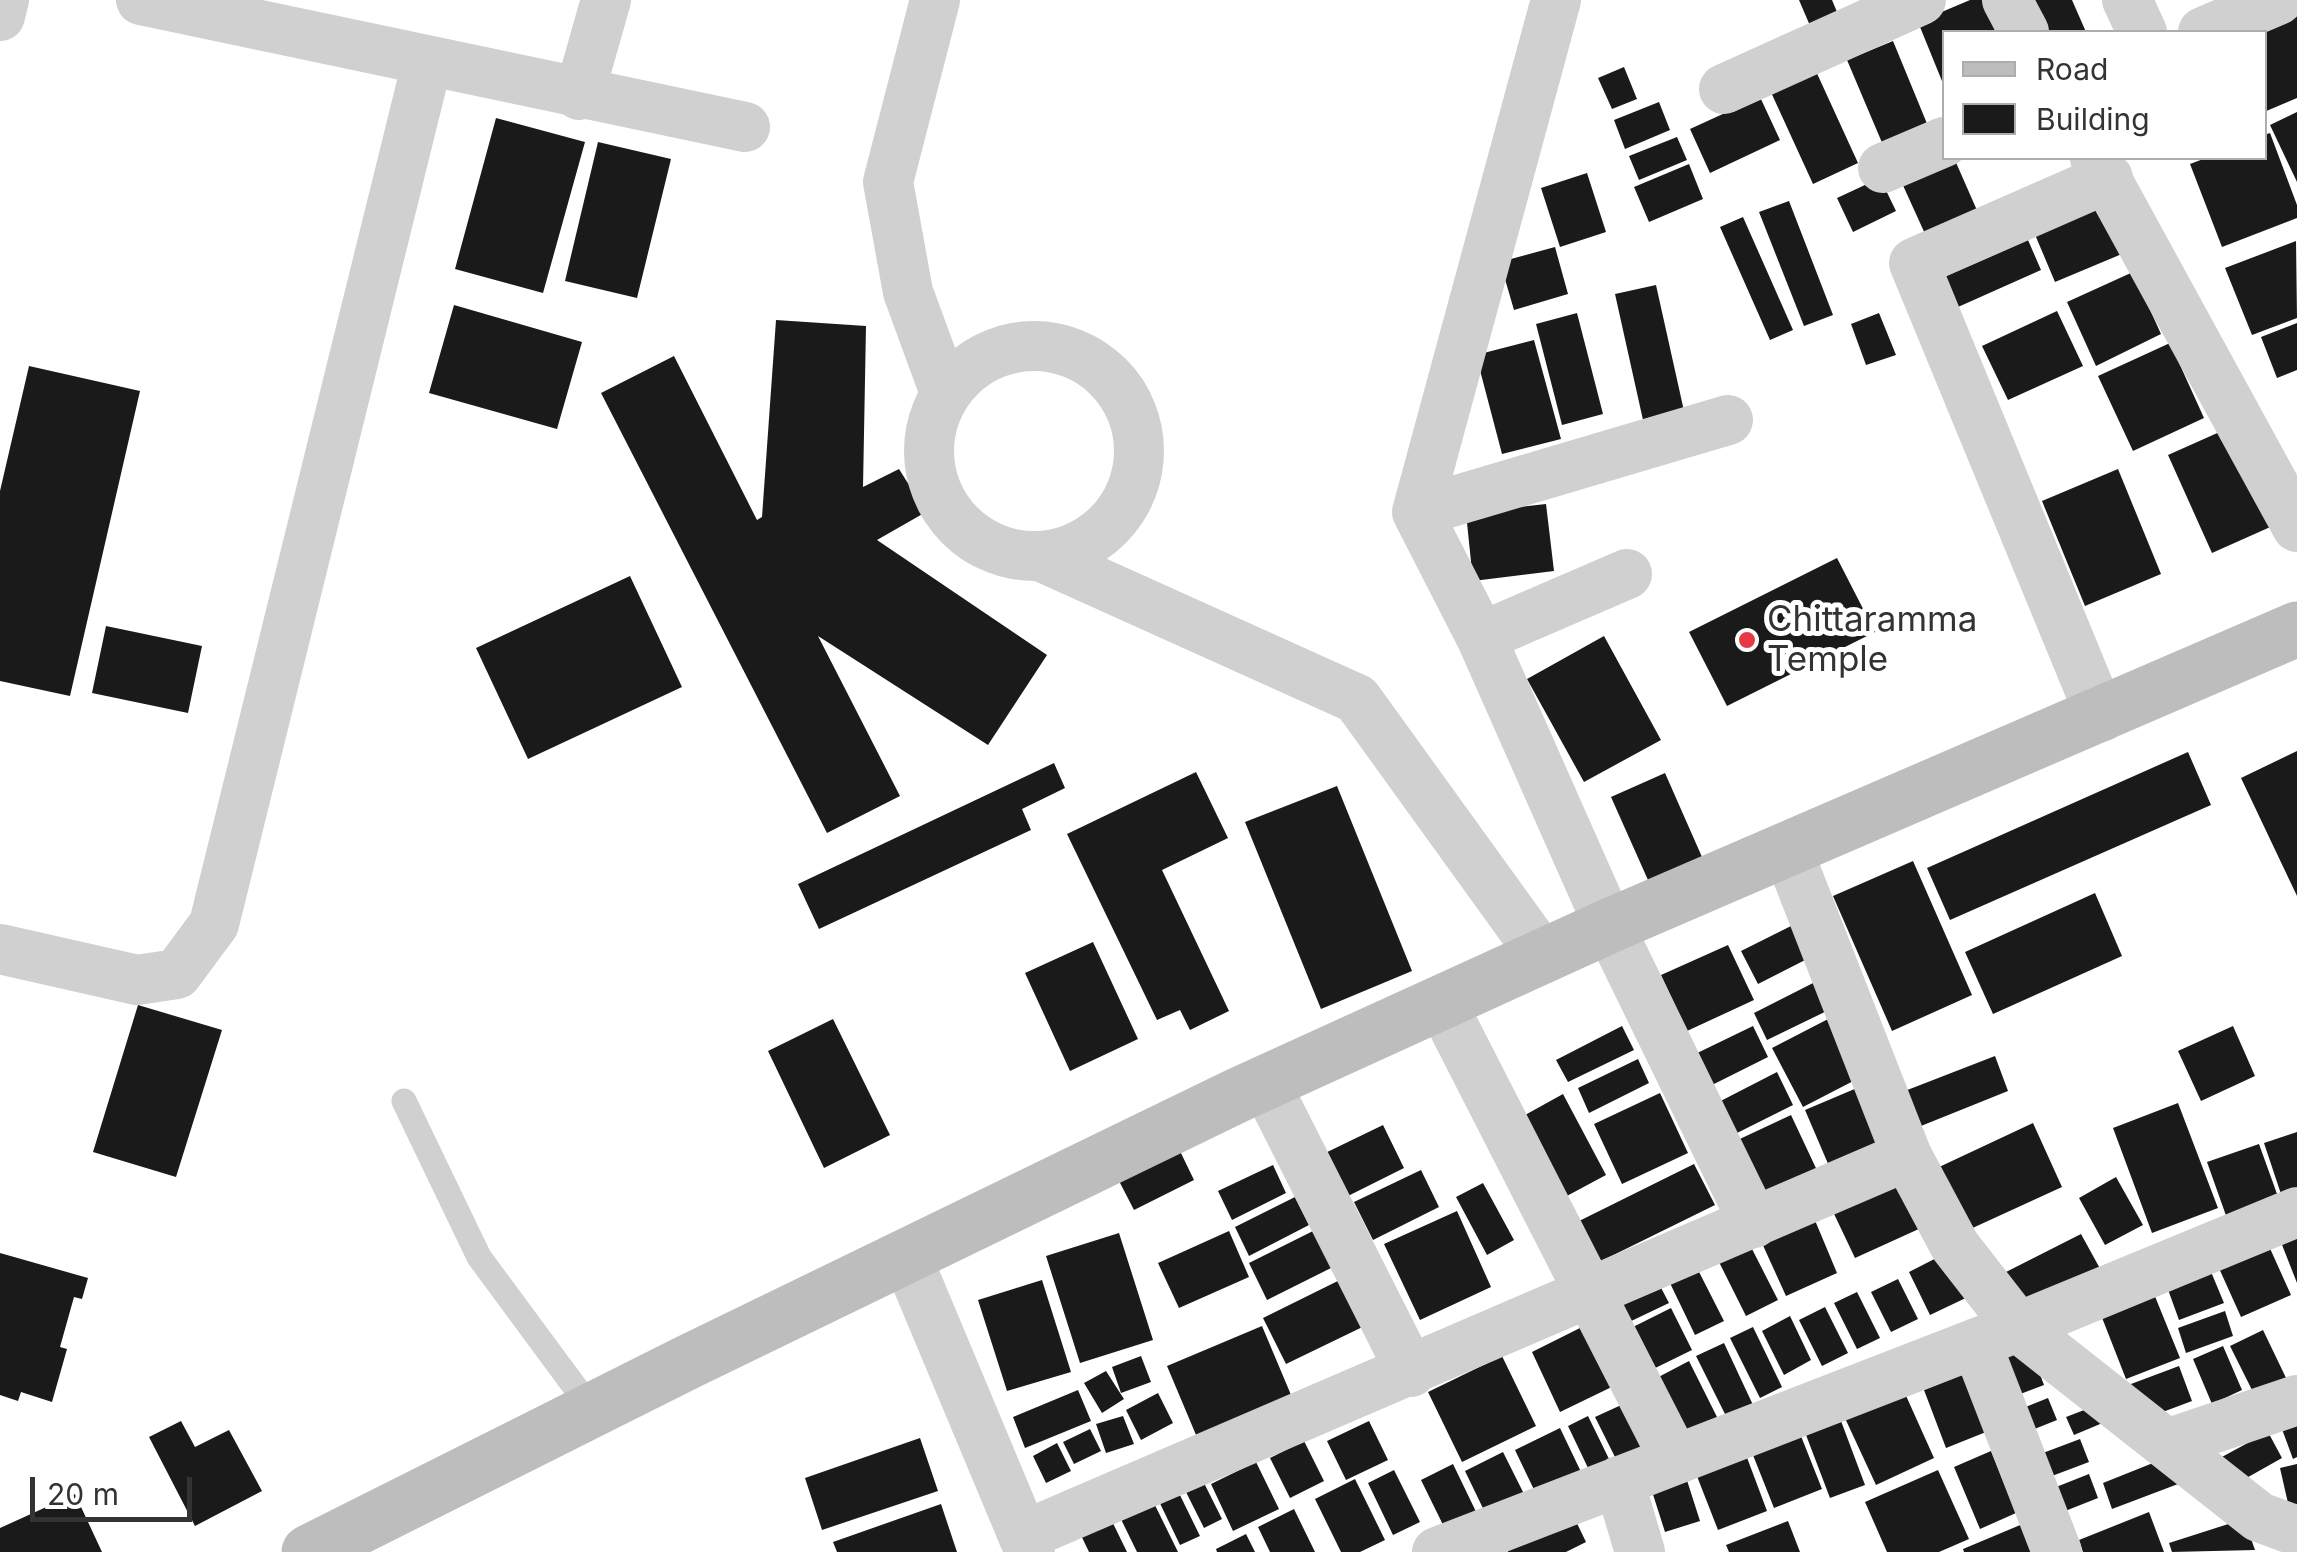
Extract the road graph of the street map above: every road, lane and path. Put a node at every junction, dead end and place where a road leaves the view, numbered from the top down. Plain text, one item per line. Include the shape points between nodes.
1 (4, 0) edge
2 (141, 0) edge
3 (606, 0) edge
4 (936, 0) edge
5 (1556, 0) edge
6 (1921, 0) edge
7 (2007, 0) edge
8 (2128, 0) edge
9 (2278, 0) edge
10 (0, 16) edge
11 (2023, 30) edge
12 (2141, 30) edge
13 (2208, 30) edge
14 (427, 63) junction
15 (1724, 88) dead end
16 (579, 96) junction
17 (745, 127) dead end
18 (1942, 143) edge
19 (1884, 168) dead end
20 (2102, 168) edge
21 (945, 393) junction
22 (1728, 420) dead end
23 (1417, 512) junction
24 (2297, 526) edge
25 (1042, 557) junction
26 (1628, 574) dead end
27 (2297, 629) edge
28 (1481, 637) junction
29 (2101, 716) junction
30 (1786, 849) junction
31 (1609, 926) junction
32 (0, 948) edge
33 (1544, 958) junction
34 (1442, 1004) junction
35 (1265, 1083) junction
36 (404, 1101) dead end
37 (1907, 1156) junction
38 (2297, 1212) edge
39 (1754, 1223) junction
40 (907, 1258) junction
41 (1591, 1294) junction
42 (1997, 1335) junction
43 (1411, 1372) junction
44 (2297, 1400) edge
45 (592, 1410) junction
46 (2166, 1444) junction
47 (1675, 1460) junction
48 (1619, 1481) junction
49 (2297, 1531) edge
50 (1027, 1544) edge
51 (1453, 1549) edge
52 (320, 1550) edge
53 (1640, 1552) edge
54 (2056, 1552) edge

1 - 10 street
2 - 14 street
3 - 16 street
4 - 21 street via 888,182 908,292
5 - 23 street
6 - 15 street
7 - 11 street
8 - 12 street
9 - 13 street
14 - 16 street
14 - 32 street via 214,924 177,974 137,980
16 - 17 street
18 - 19 street
20 - 24 street
20 - 29 street via 1914,263
21 - 25 street via 928,458 935,490 952,520 978,542
21 - 25 street via 970,367 1002,350 1039,346 1074,353 1105,372 1127,400 1139,434 1138,471 1126,504 1105,530 1076,548
22 - 23 street
23 - 28 street
25 - 33 street via 1357,699
26 - 28 street
27 - 29 street
28 - 31 street
29 - 30 street
30 - 31 street
30 - 37 street
31 - 33 street
31 - 39 street
33 - 34 street
34 - 35 street
34 - 41 street
35 - 40 street
35 - 43 street
36 - 45 lane via 478,1257
37 - 39 street
37 - 42 street
38 - 42 street
39 - 41 street
40 - 45 street
40 - 50 street
41 - 43 street
41 - 47 street
42 - 46 street
42 - 47 street
42 - 54 street
43 - 50 street
44 - 46 street
45 - 52 street
46 - 49 street via 2259,1518
47 - 48 street
48 - 51 street
48 - 53 street

